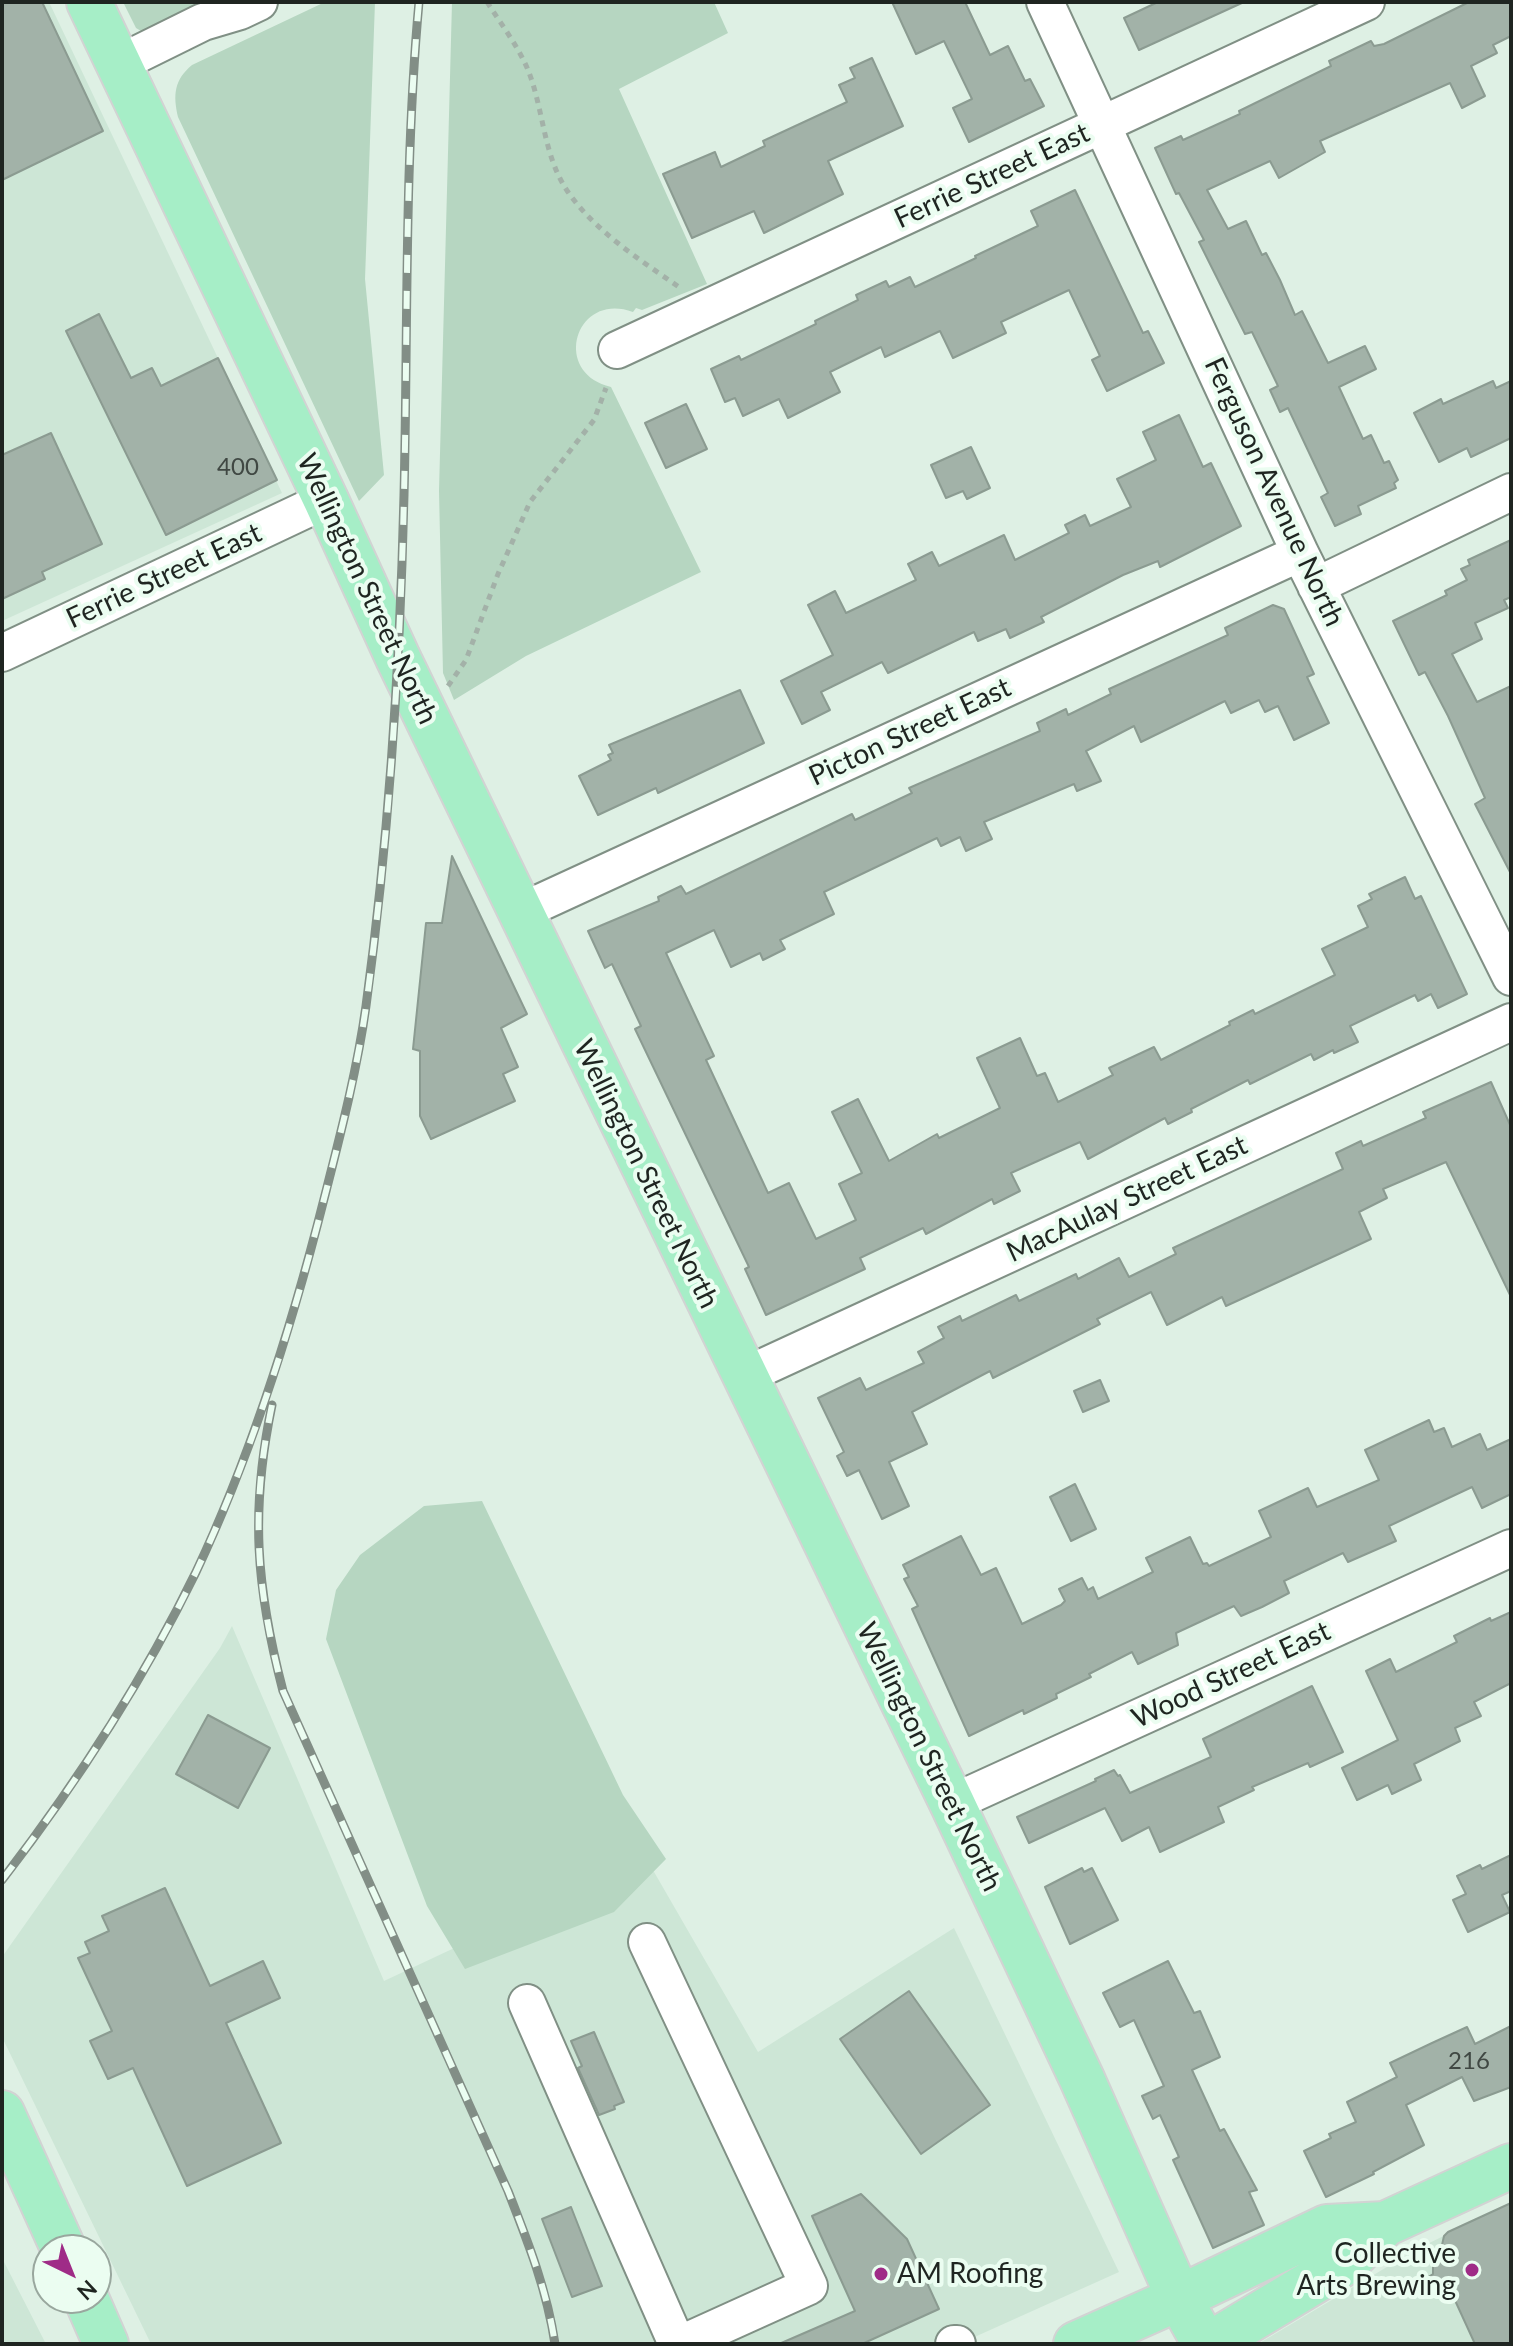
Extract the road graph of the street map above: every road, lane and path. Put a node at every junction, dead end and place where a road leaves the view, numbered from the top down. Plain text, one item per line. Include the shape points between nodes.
1 (89, 2) edge
2 (259, 2) edge
3 (487, 2) edge
4 (1045, 2) edge
5 (1366, 2) edge
6 (118, 64) junction
7 (1104, 125) junction
8 (690, 294) dead end
9 (617, 350) dead end
10 (606, 388) dead end
11 (1511, 492) edge
12 (326, 500) junction
13 (1300, 553) junction
14 (1316, 586) junction
15 (2, 653) edge
16 (446, 690) dead end
17 (520, 912) junction
18 (1511, 977) edge
19 (1511, 1022) edge
20 (744, 1376) junction
21 (1511, 1548) edge
22 (952, 1803) junction
23 (647, 1942) dead end
24 (527, 2003) dead end
25 (2, 2113) edge
26 (1511, 2166) edge
27 (1385, 2224) junction
28 (57, 2234) edge
29 (1179, 2298) junction
30 (93, 2314) edge
31 (106, 2344) edge
32 (679, 2344) edge
33 (1076, 2344) edge
34 (1208, 2344) edge

1 - 6 main road, Wellington Street North
2 - 6 street via 203,22
3 - 8 path via 529,71 554,166 568,192 644,263
4 - 7 street, Ferguson Avenue North
5 - 7 street, Ferrie Street East
6 - 12 main road, Wellington Street North
7 - 9 street, Ferrie Street East
7 - 13 street, Ferguson Avenue North
10 - 16 path via 594,420 530,502 466,660
11 - 14 street
12 - 15 street, Ferrie Street East
12 - 17 main road, Wellington Street North
13 - 14 street, Ferguson Avenue North
13 - 17 street, Picton Street East
14 - 18 street, Ferguson Avenue North
17 - 20 main road, Wellington Street North
19 - 20 street, MacAulay Street East
20 - 22 main road, Wellington Street North
21 - 22 street, Wood Street East
22 - 29 main road, Wellington Street North
23 - 32 street via 809,2286
24 - 32 street
25 - 28 main road
26 - 27 main road
27 - 29 main road via 1327,2227
27 - 34 main road via 1348,2261
29 - 33 main road
29 - 34 main road, Wellington Street North
30 - 31 main road

